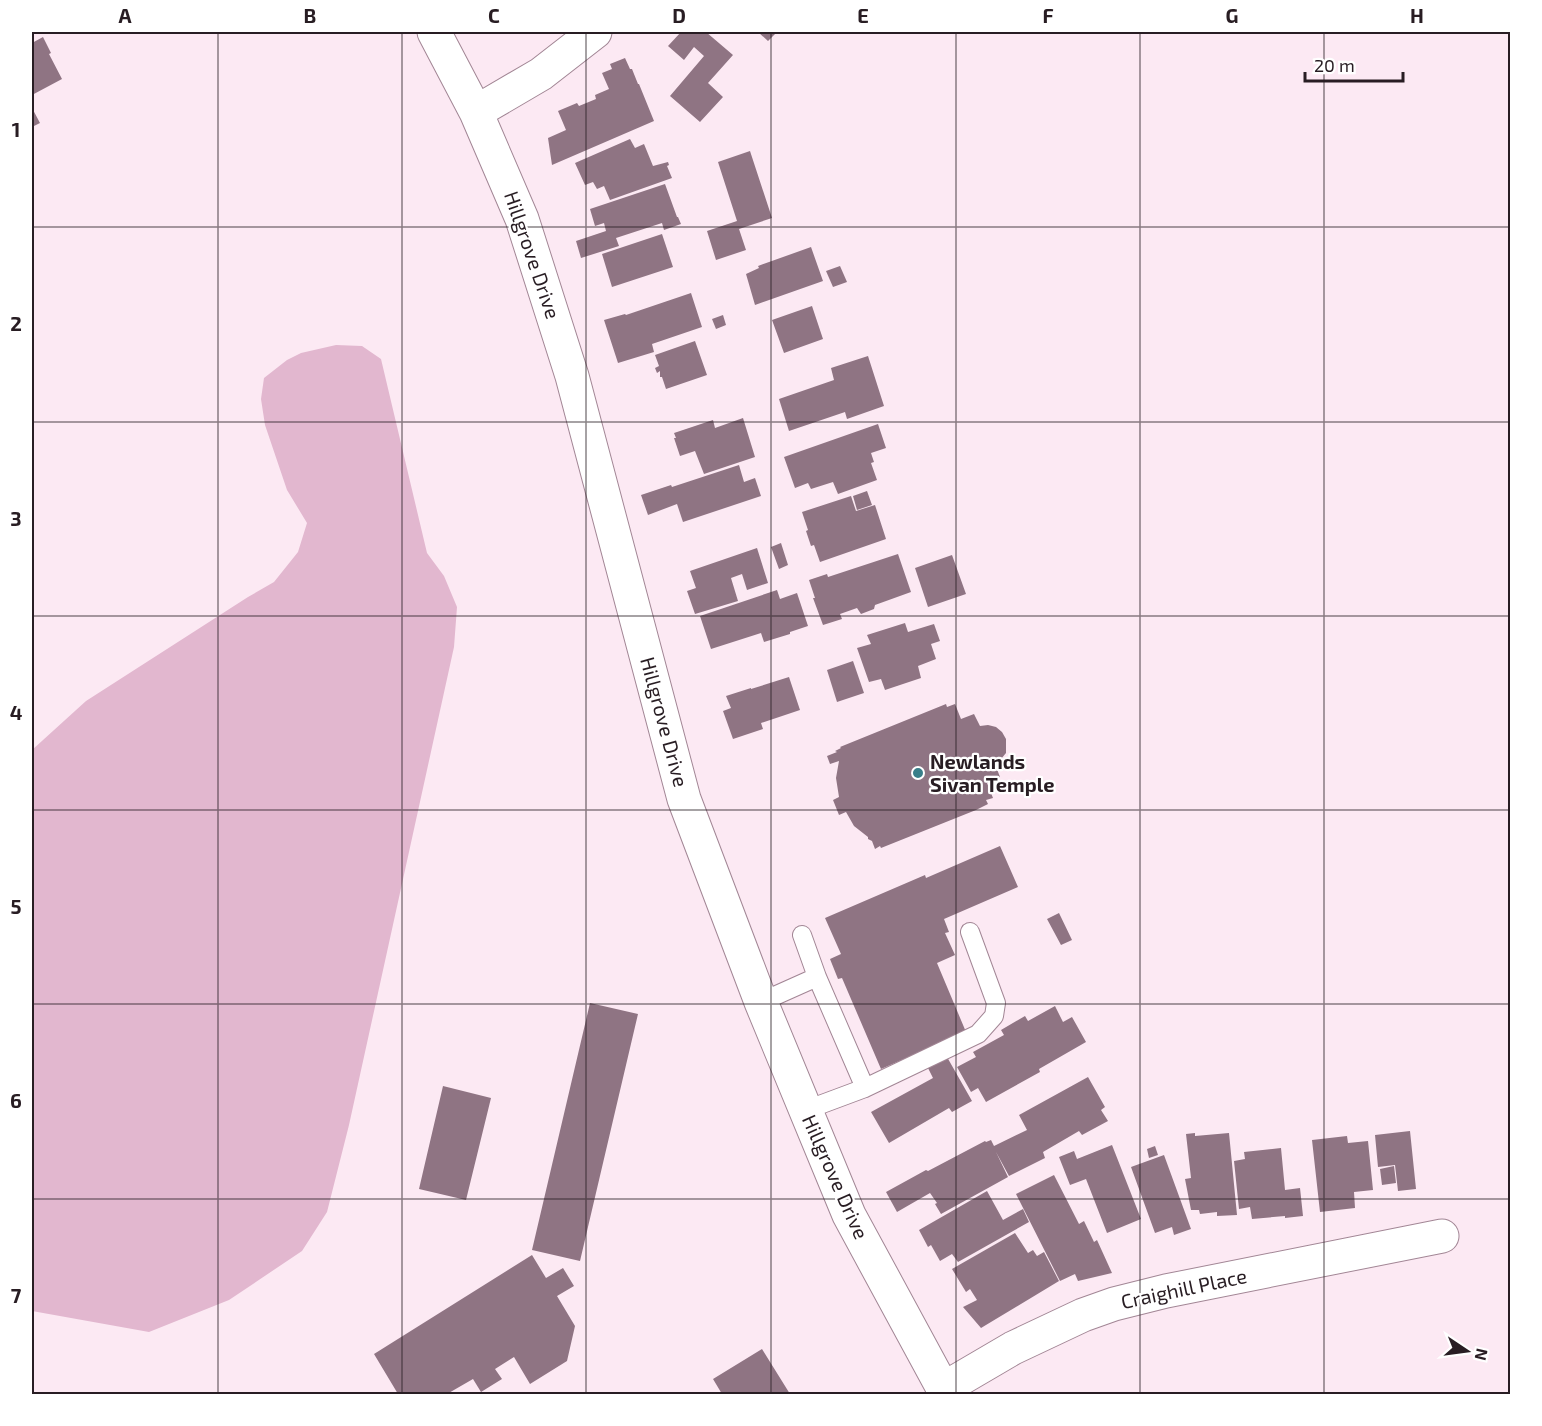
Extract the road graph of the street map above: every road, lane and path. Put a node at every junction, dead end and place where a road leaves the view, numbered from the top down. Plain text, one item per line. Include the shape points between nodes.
1 (434, 32) edge
2 (595, 32) edge
3 (476, 112) junction
4 (970, 932) dead end
5 (802, 935) dead end
6 (817, 977) junction
7 (761, 1002) junction
8 (865, 1088) junction
9 (806, 1110) junction
10 (1442, 1236) dead end
11 (945, 1392) edge

1 - 3 street, Hillgrove Drive
2 - 3 street via 541,74
3 - 7 street, Hillgrove Drive via 522,219 572,376 684,799
4 - 8 lane via 996,1003 994,1016 978,1034
5 - 6 lane
6 - 7 lane
6 - 8 lane
7 - 9 street, Hillgrove Drive
8 - 9 lane
9 - 11 street, Hillgrove Drive via 849,1215
10 - 11 street, Craighill Place via 1114,1304 1013,1348

